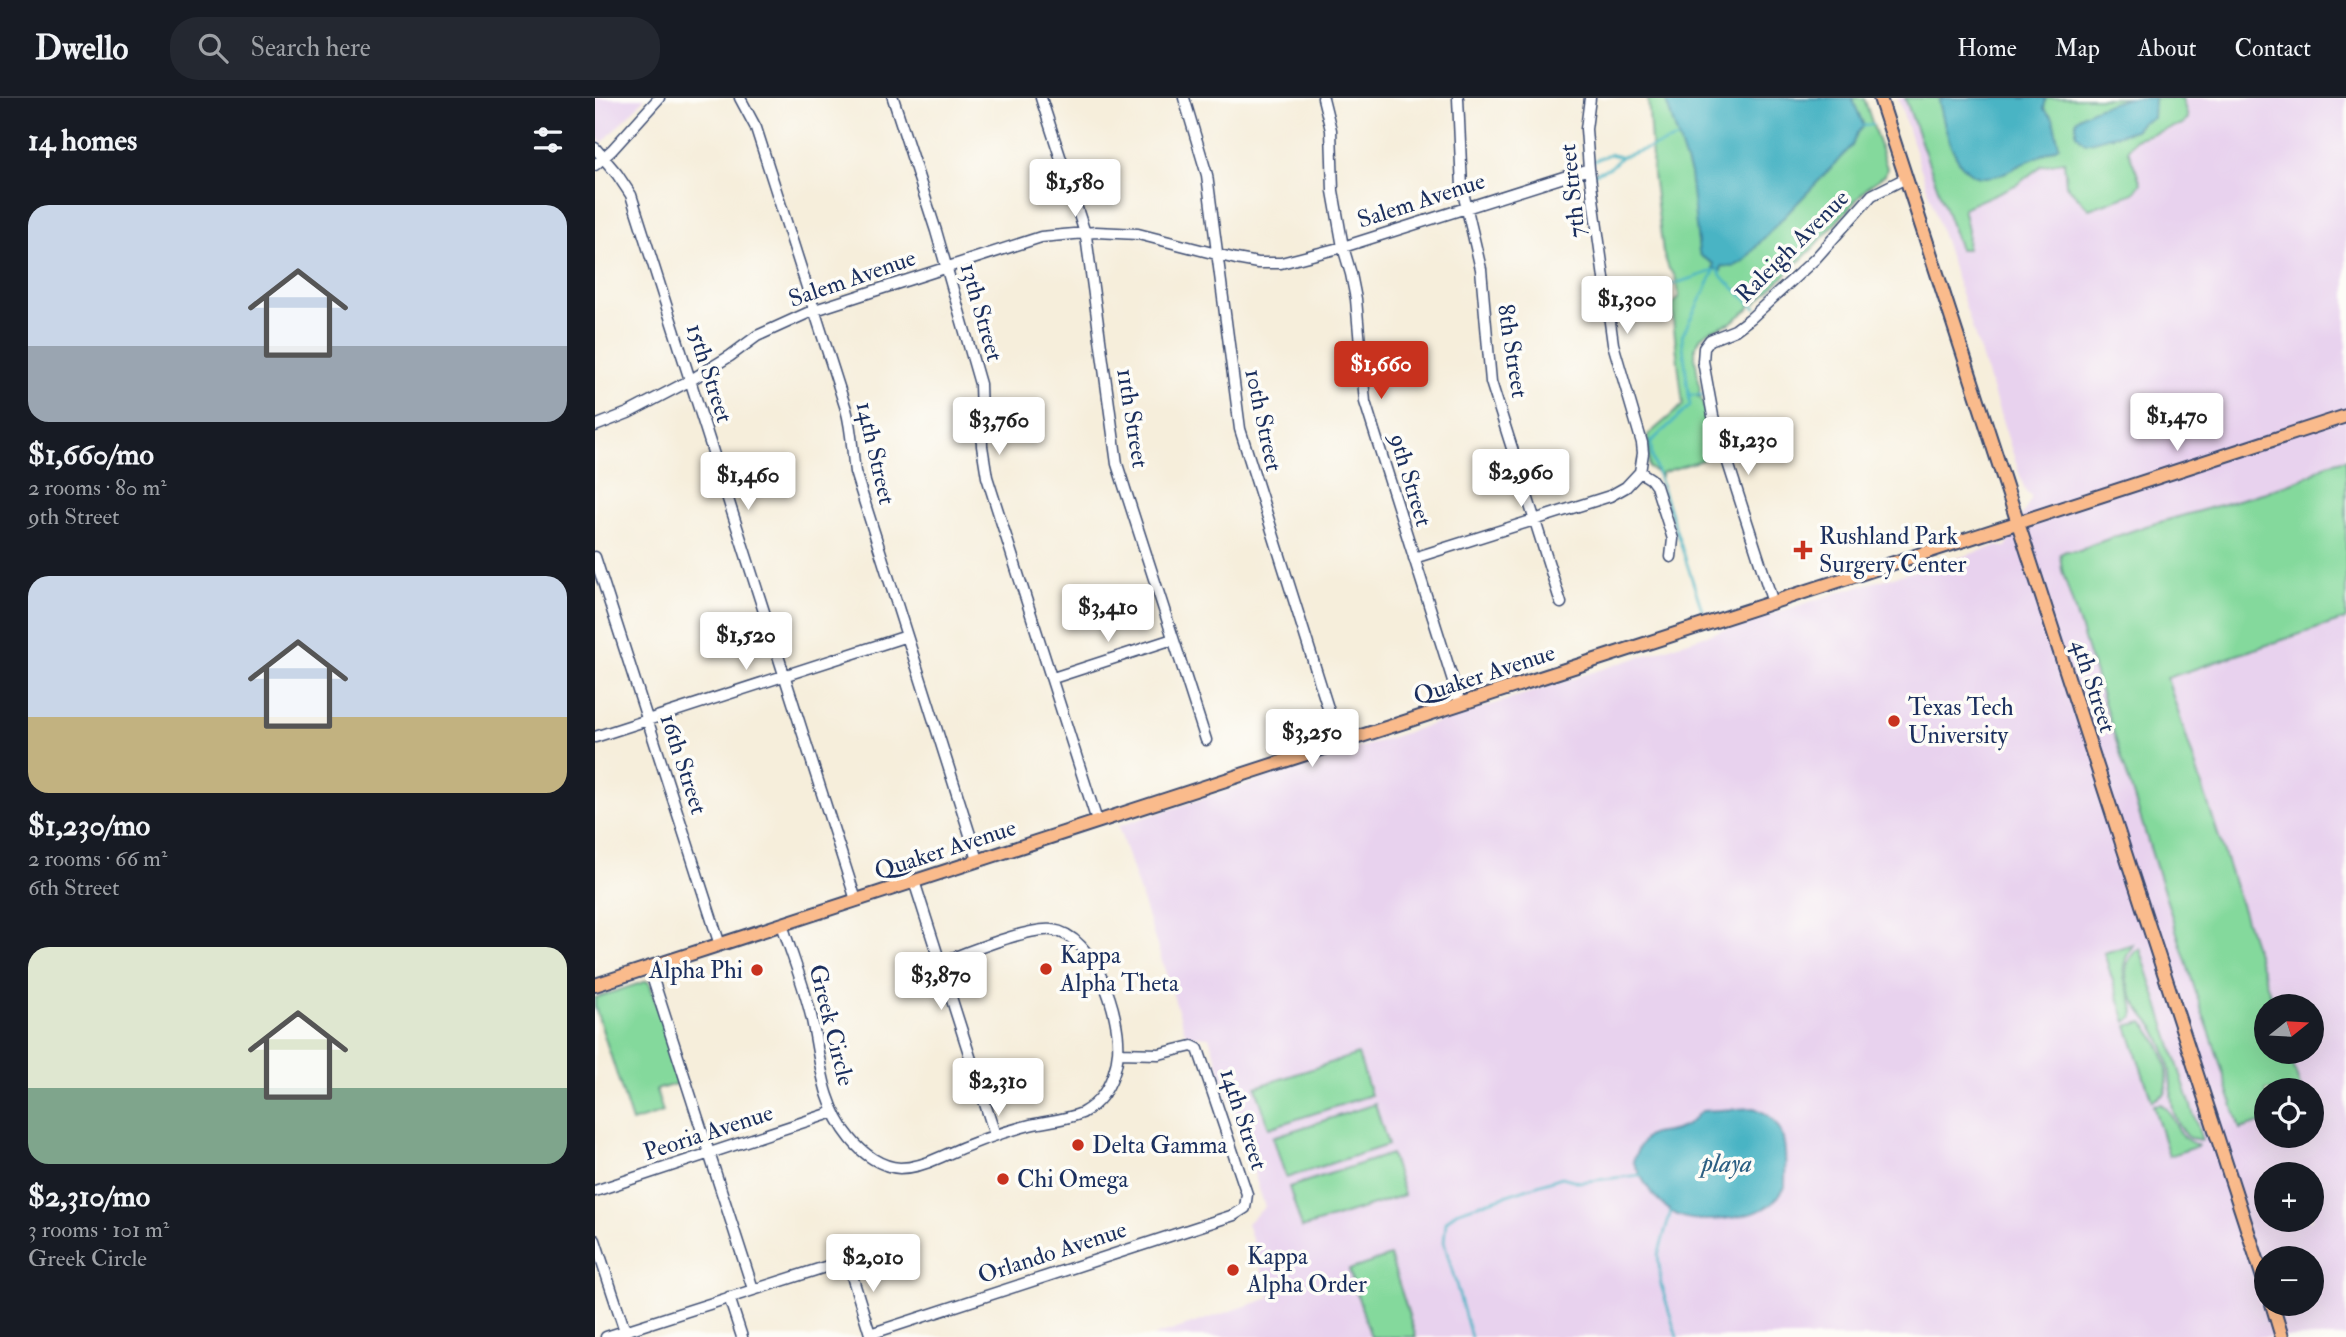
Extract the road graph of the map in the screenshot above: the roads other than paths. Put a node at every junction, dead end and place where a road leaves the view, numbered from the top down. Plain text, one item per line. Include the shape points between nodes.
1 (659, 98) edge
2 (740, 98) edge
3 (893, 98) edge
4 (1041, 98) edge
5 (1184, 98) edge
6 (1323, 98) edge
7 (1458, 98) edge
8 (1590, 98) edge
9 (1880, 98) edge
10 (595, 148) edge
11 (599, 161) edge
12 (1589, 169) junction
13 (1906, 178) junction
14 (1467, 208) junction
15 (1085, 233) junction
16 (1342, 247) junction
17 (1217, 254) junction
18 (947, 268) junction
19 (814, 310) junction
20 (691, 380) junction
21 (2346, 416) edge
22 (595, 426) edge
23 (1640, 472) junction
24 (1534, 520) junction
25 (2018, 523) junction
26 (595, 557) edge
27 (1671, 557) dead end
28 (1414, 558) junction
29 (1561, 603) dead end
30 (1773, 603) junction
31 (907, 636) junction
32 (1173, 639) junction
33 (783, 676) junction
34 (1053, 678) junction
35 (1460, 703) junction
36 (648, 720) junction
37 (595, 737) edge
38 (1206, 740) dead end
39 (1339, 743) junction
40 (1097, 821) junction
41 (978, 860) junction
42 (914, 881) junction
43 (856, 900) junction
44 (782, 924) junction
45 (720, 944) junction
46 (941, 962) junction
47 (649, 967) junction
48 (595, 985) edge
49 (1118, 1053) junction
50 (834, 1112) junction
51 (995, 1135) junction
52 (709, 1154) junction
53 (595, 1191) edge
54 (1245, 1208) joint
55 (595, 1240) edge
56 (2254, 1250) edge
57 (753, 1289) junction
58 (729, 1297) junction
59 (2276, 1316) edge
60 (625, 1331) junction
61 (871, 1335) edge
62 (611, 1336) edge
63 (742, 1337) edge
64 (2282, 1337) edge

1 - 11 street
2 - 19 street, 14th Street via 756,128
3 - 18 street, 13th Street
4 - 15 street, 11th Street
5 - 17 street, 10th Street via 1207,175
6 - 16 street, 9th Street via 1331,130 1333,191
7 - 14 street, 8th Street
8 - 12 street, 7th Street via 1586,129
9 - 13 main road, 4th Street
10 - 11 street, 15th Street
11 - 20 street, 15th Street via 623,181 631,195
12 - 14 street, Salem Avenue
12 - 23 street, 7th Street via 1615,356 1642,443
13 - 25 main road, 4th Street
13 - 30 street, Raleigh Avenue via 1872,195 1815,259 1751,318 1710,340 1704,348 1713,416
14 - 16 street, Salem Avenue
14 - 24 street, 8th Street via 1481,269 1491,382
15 - 17 street, Salem Avenue via 1138,234
15 - 18 street, Salem Avenue via 1041,237
15 - 32 street, 11th Street via 1117,464
16 - 17 street, Salem Avenue via 1281,263
16 - 28 street, 9th Street via 1356,299 1366,402
17 - 39 street, 10th Street via 1240,429
18 - 19 street, Salem Avenue
18 - 34 street, 13th Street via 980,384 987,477
19 - 20 street, Salem Avenue via 757,336
19 - 31 street, 14th Street via 851,427 855,472
20 - 22 street, Salem Avenue
20 - 33 street, 15th Street
21 - 25 main road, Quaker Avenue
23 - 24 street via 1610,496
23 - 27 street via 1656,486 1673,539
24 - 28 street
24 - 29 street, 8th Street
25 - 30 main road, Quaker Avenue
25 - 56 main road, 4th Street
26 - 36 street, 16th Street
28 - 35 street, 9th Street
30 - 35 main road, Quaker Avenue
31 - 33 street
31 - 41 street, 14th Street
32 - 34 street
32 - 38 street, 11th Street
33 - 36 street
33 - 43 street, 15th Street
34 - 40 street, 13th Street
35 - 39 main road, Quaker Avenue
36 - 37 street
36 - 45 street, 16th Street
39 - 40 main road, Quaker Avenue
40 - 41 main road, Quaker Avenue
41 - 42 main road, Quaker Avenue
42 - 43 main road, Quaker Avenue
42 - 46 street
43 - 44 main road, Quaker Avenue
44 - 45 main road, Quaker Avenue
44 - 50 street, Greek Circle
45 - 47 main road, Quaker Avenue
46 - 49 street, Greek Circle via 1031,932 1065,934 1084,951 1107,988
46 - 51 street
47 - 48 main road, Quaker Avenue
47 - 52 street
49 - 51 street, Greek Circle via 1111,1082 1083,1112
49 - 54 street, 14th Street via 1159,1054 1193,1046 1200,1052 1248,1194
50 - 51 street, Greek Circle via 864,1152 899,1168 928,1163
50 - 52 street, Peoria Avenue
52 - 53 street, Peoria Avenue
52 - 57 street
54 - 61 street, Orlando Avenue
55 - 60 street
57 - 58 street
57 - 61 street via 846,1260
58 - 60 street
58 - 63 street
59 - 64 main road
60 - 62 street

